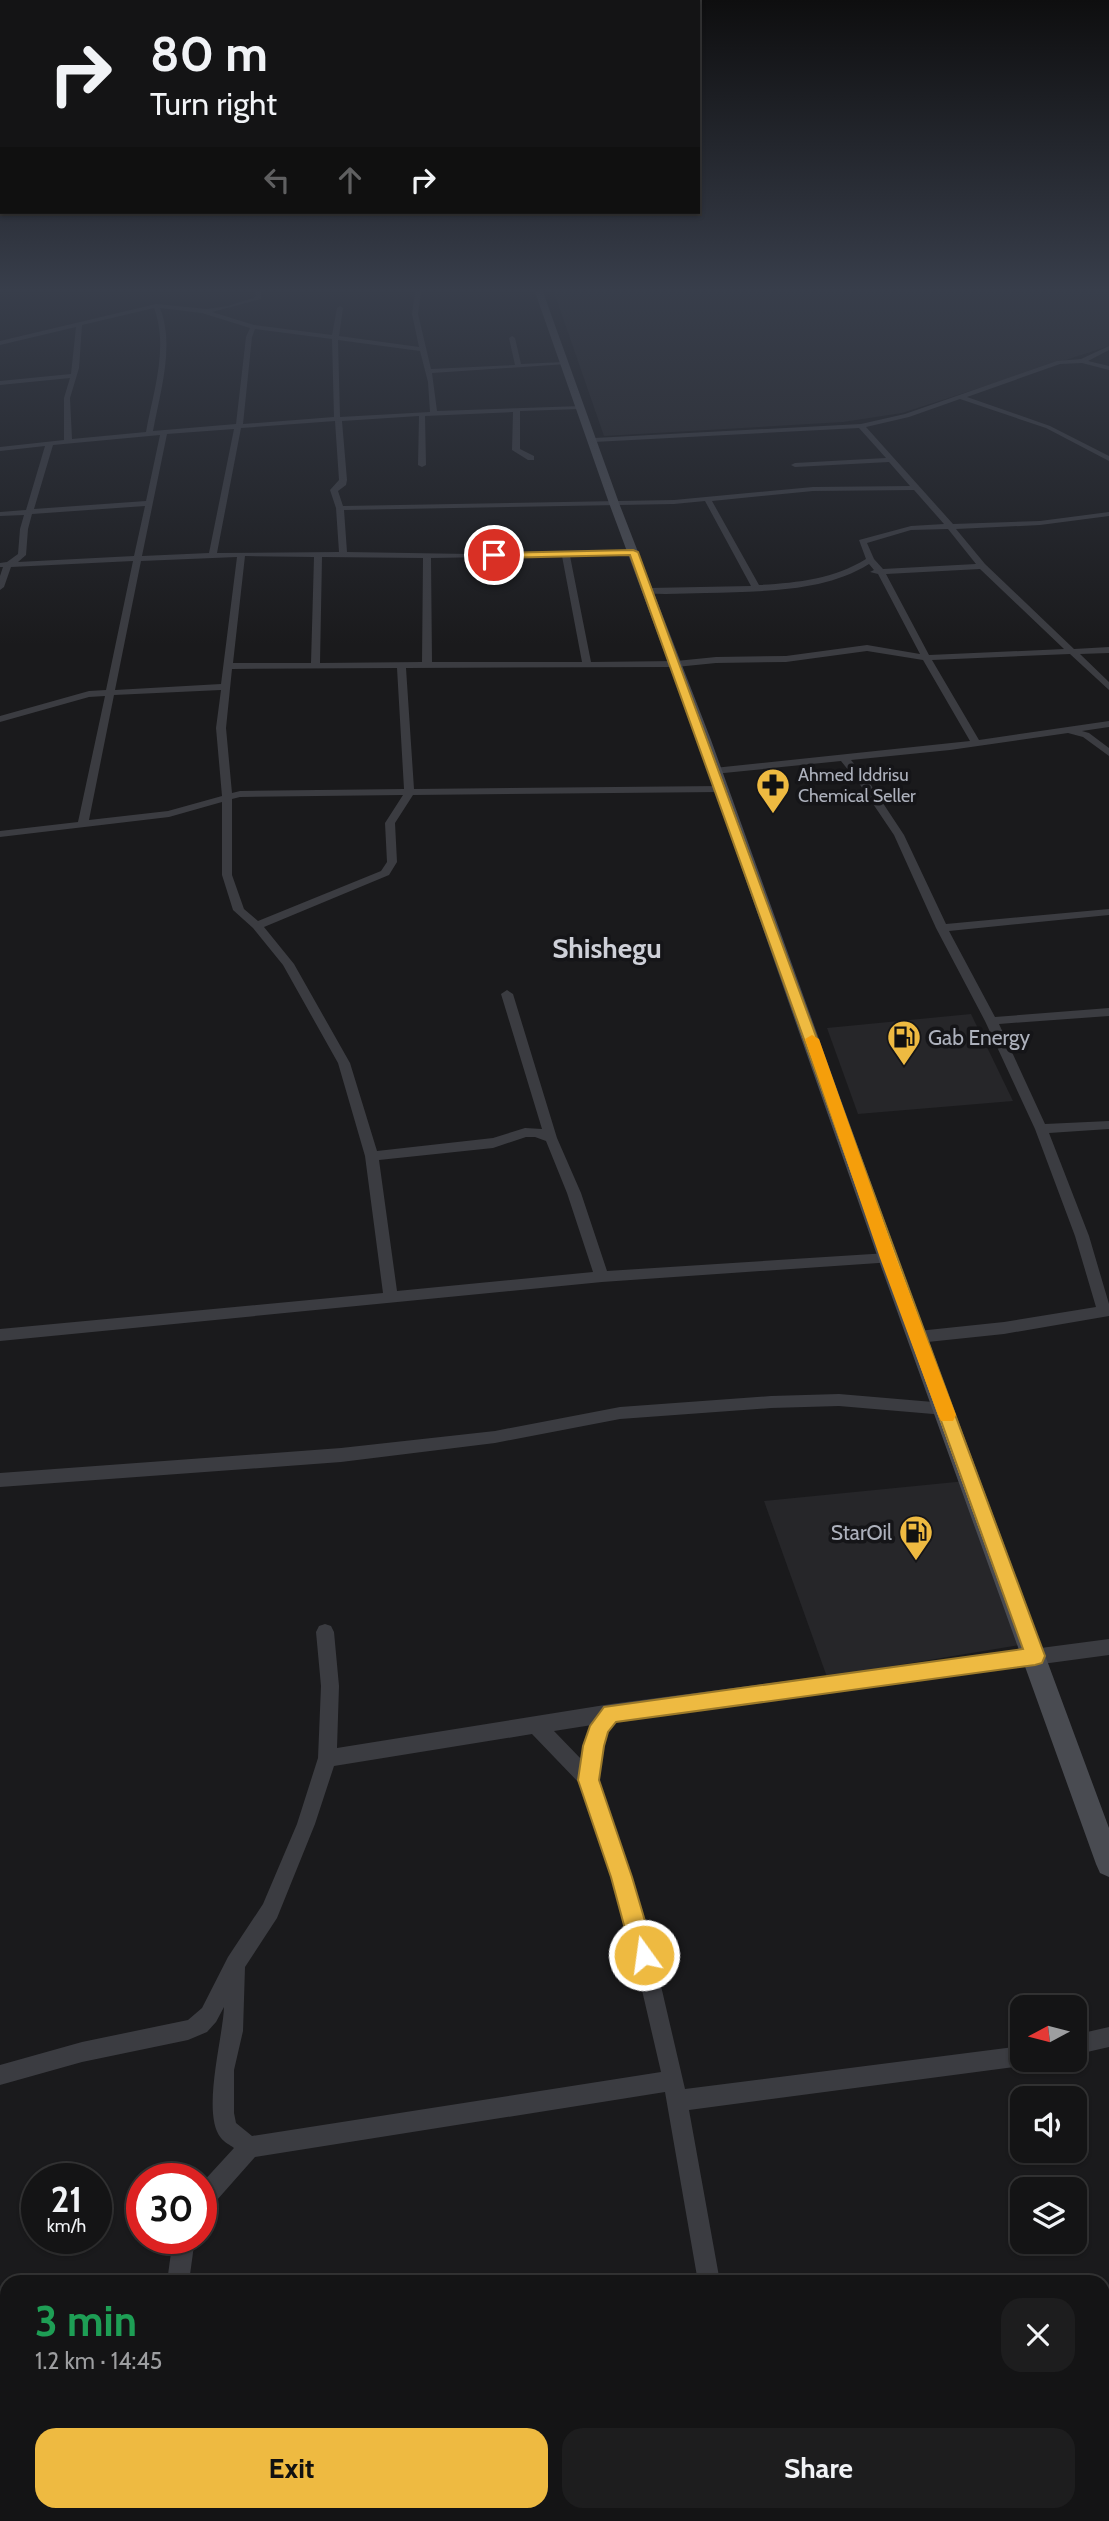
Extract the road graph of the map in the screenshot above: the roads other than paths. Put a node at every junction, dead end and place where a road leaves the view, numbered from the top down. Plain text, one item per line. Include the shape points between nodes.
1 (67, 410) edge
2 (152, 410) edge
3 (241, 410) edge
4 (338, 410) edge
5 (434, 410) edge
6 (517, 410) junction
7 (524, 410) edge
8 (581, 410) edge
9 (924, 410) edge
10 (997, 410) edge
11 (422, 413) junction
12 (434, 413) junction
13 (338, 419) junction
14 (239, 426) junction
15 (861, 426) junction
16 (164, 431) junction
17 (149, 433) junction
18 (594, 440) junction
19 (68, 441) junction
20 (50, 443) junction
21 (0, 449) edge
22 (531, 458) dead end
23 (1109, 459) edge
24 (891, 460) junction
25 (422, 465) dead end
26 (795, 465) dead end
27 (914, 488) junction
28 (708, 500) junction
29 (148, 503) junction
30 (614, 503) junction
31 (340, 508) junction
32 (30, 510) junction
33 (0, 514) edge
34 (1109, 514) edge
35 (950, 526) junction
36 (633, 552) junction
37 (565, 553) junction
38 (241, 554) junction
39 (213, 555) junction
40 (426, 555) junction
41 (318, 556) junction
42 (343, 556) junction
43 (136, 558) junction
44 (870, 560) junction
45 (4, 565) edge
46 (982, 566) junction
47 (880, 571) junction
48 (848, 575) junction
49 (755, 586) junction
50 (0, 587) edge
51 (649, 591) junction
52 (1109, 650) edge
53 (1073, 652) junction
54 (926, 658) junction
55 (587, 663) junction
56 (676, 664) junction
57 (401, 665) junction
58 (427, 665) junction
59 (227, 666) junction
60 (315, 666) junction
61 (225, 687) junction
62 (1109, 687) edge
63 (109, 692) junction
64 (0, 719) edge
65 (1109, 724) edge
66 (1066, 729) junction
67 (976, 743) junction
68 (1109, 753) edge
69 (844, 758) junction
70 (715, 771) junction
71 (721, 789) junction
72 (409, 793) junction
73 (227, 796) junction
74 (83, 824) junction
75 (0, 834) edge
76 (1109, 912) edge
77 (257, 926) junction
78 (942, 928) junction
79 (508, 994) dead end
80 (1109, 1012) edge
81 (991, 1021) junction
82 (1109, 1125) edge
83 (1041, 1129) junction
84 (551, 1138) junction
85 (372, 1156) junction
86 (888, 1258) junction
87 (602, 1277) junction
88 (390, 1295) junction
89 (1106, 1311) edge
90 (0, 1335) edge
91 (918, 1337) junction
92 (945, 1409) junction
93 (0, 1480) edge
94 (325, 1632) dead end
95 (1109, 1647) edge
96 (1035, 1656) junction
97 (611, 1713) junction
98 (536, 1725) junction
99 (327, 1758) junction
100 (588, 1780) junction
101 (1109, 1864) edge
102 (235, 1964) junction
103 (1109, 2037) edge
104 (1087, 2042) edge
105 (1010, 2057) edge
106 (0, 2075) edge
107 (675, 2090) junction
108 (249, 2147) junction
109 (217, 2183) edge
110 (181, 2254) edge
111 (178, 2275) edge
112 (708, 2275) edge

1 - 19 street
2 - 17 street
3 - 14 street
4 - 13 street
5 - 12 street
6 - 7 street
6 - 12 street
6 - 22 street via 516,450
8 - 18 main road
9 - 15 street
10 - 23 street via 1093,446
11 - 12 street
11 - 13 street
11 - 25 street
13 - 14 street
13 - 31 street via 344,473 343,483 334,490
14 - 16 street
14 - 39 street
15 - 18 street
15 - 24 street
16 - 17 street
16 - 29 street
17 - 19 street
18 - 30 main road
19 - 20 street
20 - 21 street
20 - 32 street
24 - 26 street
24 - 27 street
27 - 28 street via 813,489
27 - 35 street
28 - 30 street
28 - 49 street
29 - 32 street
29 - 43 street
30 - 31 street
30 - 36 main road
31 - 42 street
32 - 33 street
32 - 45 street via 22,555
34 - 35 street via 1040,523
35 - 44 street via 911,528 862,542
35 - 46 street
36 - 37 street
36 - 51 main road
37 - 40 street
37 - 55 street
38 - 39 street
38 - 41 street
38 - 59 street
39 - 43 street
40 - 42 street
40 - 58 street
41 - 42 street
41 - 60 street
43 - 45 street
43 - 63 street
44 - 47 street
44 - 48 street
45 - 50 street
46 - 47 street
46 - 53 street
47 - 48 street
47 - 54 street
48 - 49 street
49 - 51 street
51 - 56 main road
52 - 53 street
53 - 54 street
53 - 62 street
54 - 56 street via 867,648 786,659
54 - 67 street
55 - 56 street
55 - 58 street
56 - 70 main road
57 - 58 street
57 - 60 street
57 - 72 street
59 - 60 street
59 - 61 street
61 - 63 street
61 - 73 street via 221,728
63 - 64 street
63 - 74 street
65 - 66 street
66 - 67 street
66 - 68 street via 1086,735
67 - 69 street
69 - 70 street
69 - 78 street via 899,835
70 - 71 main road
71 - 72 street
71 - 86 main road
72 - 73 street
72 - 77 street via 390,823 392,862 385,873
73 - 74 street via 169,814
73 - 77 street via 227,875 239,910
74 - 75 street
76 - 78 street
77 - 85 street via 288,964 344,1063
78 - 81 street
79 - 84 street
80 - 81 street
81 - 83 street
82 - 83 street
83 - 89 street
84 - 85 street via 525,1132 493,1143
84 - 87 street
85 - 88 street
86 - 87 street
86 - 91 main road
87 - 88 street
88 - 90 street
89 - 91 street
91 - 92 main road
92 - 93 street via 839,1400 620,1413 495,1437 341,1455
92 - 96 main road
94 - 99 street via 330,1686
95 - 96 street
96 - 97 street
96 - 101 main road
97 - 98 street
97 - 100 street via 593,1746
98 - 99 street
98 - 100 street
99 - 102 street via 270,1911
100 - 107 street via 638,1930
102 - 106 street via 200,2025
102 - 108 street via 234,2021 224,2070 223,2113 227,2129
103 - 104 street
105 - 107 street
107 - 108 street
107 - 112 street
108 - 109 street
110 - 111 street

